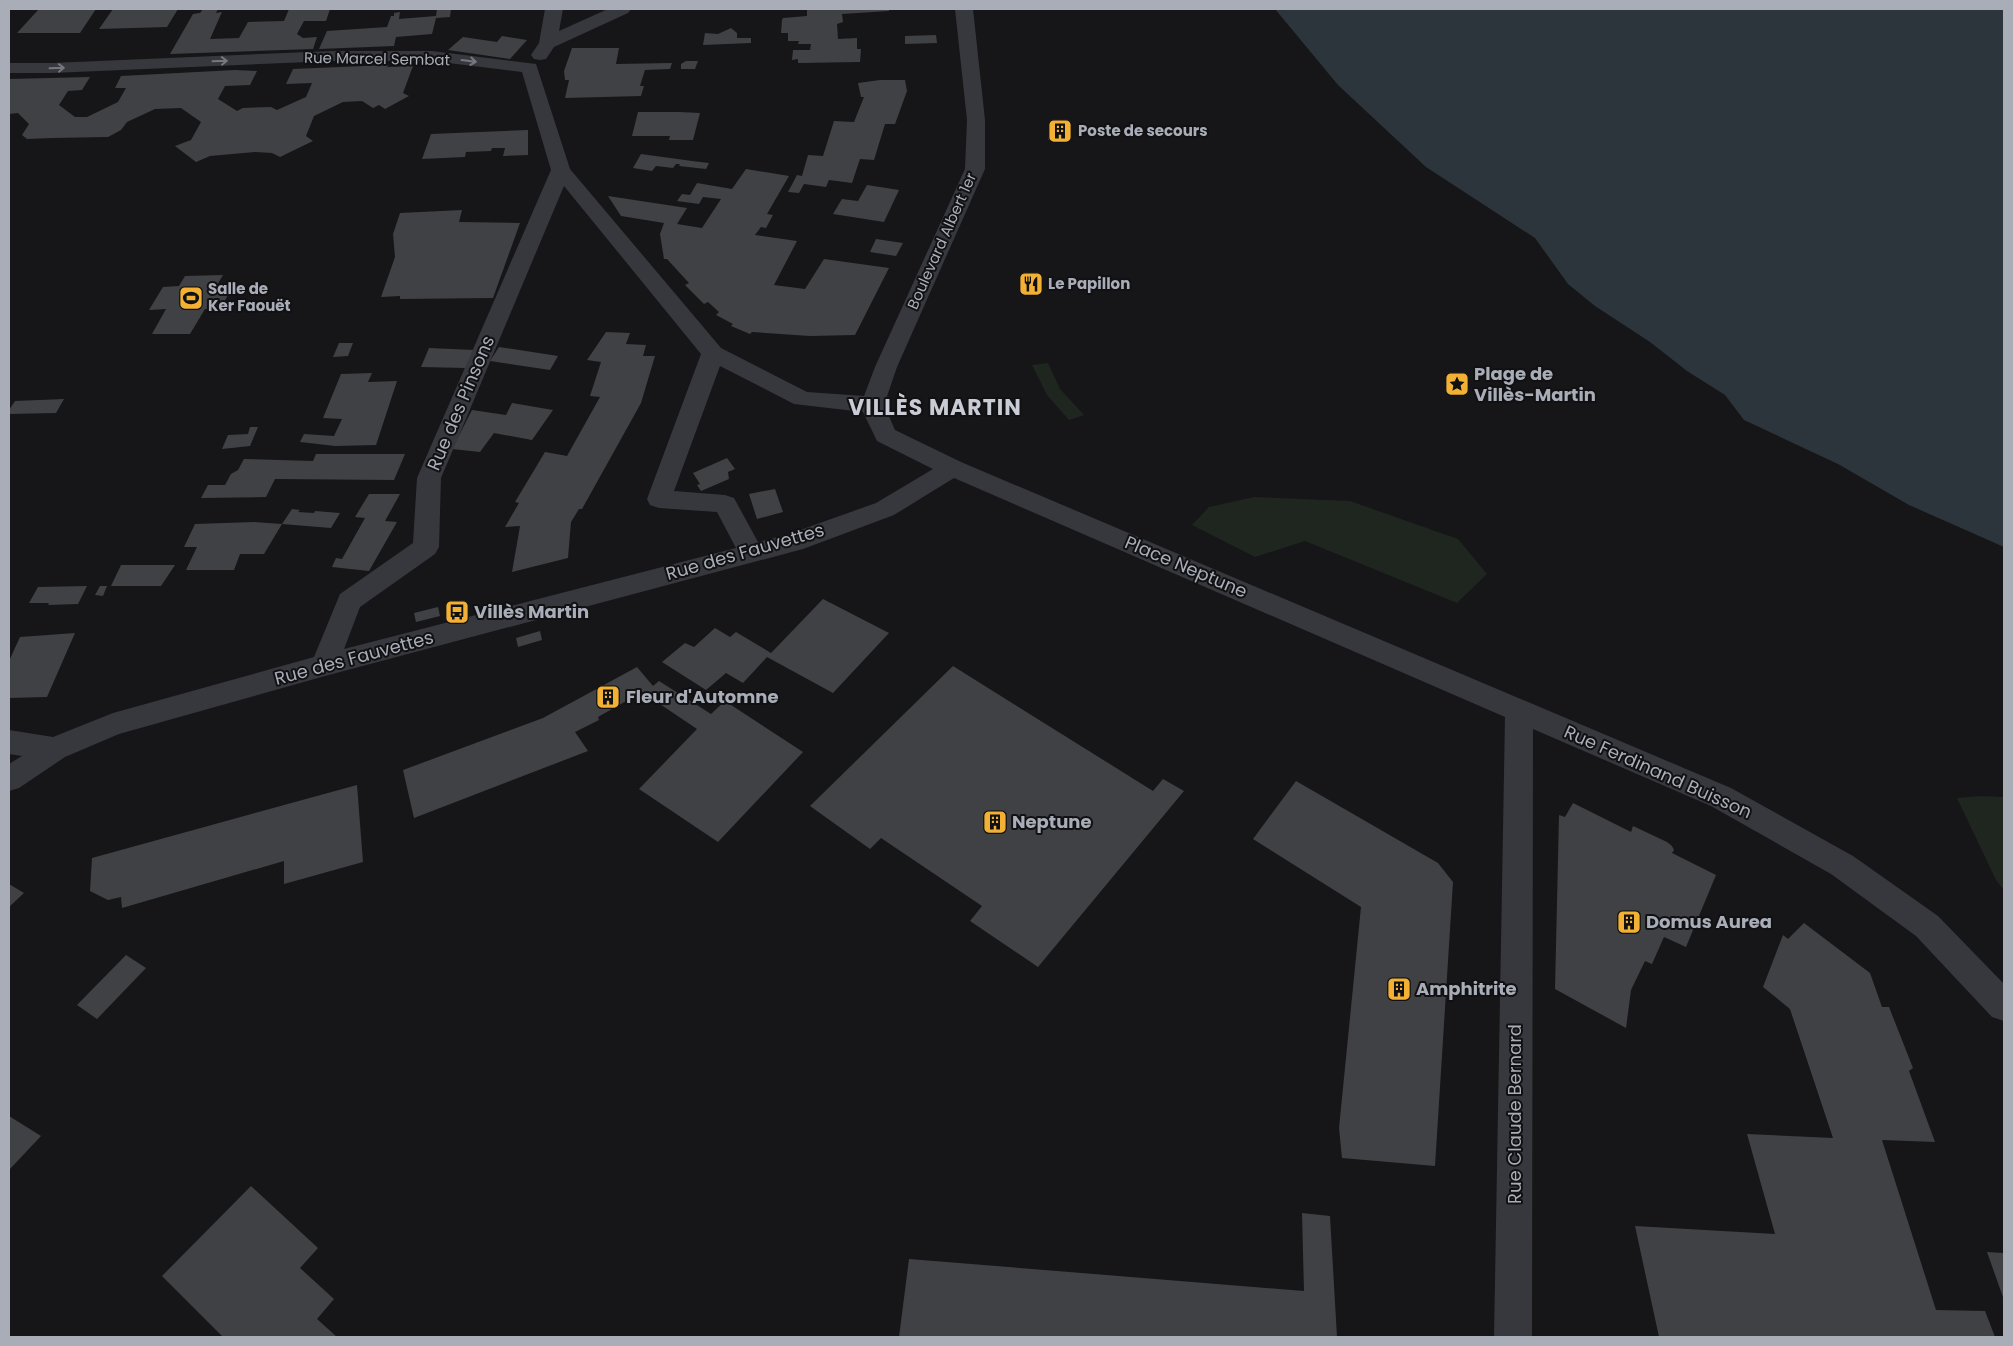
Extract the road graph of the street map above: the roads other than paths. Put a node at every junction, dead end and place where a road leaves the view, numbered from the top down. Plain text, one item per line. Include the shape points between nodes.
1 (554, 9) edge
2 (622, 9) edge
3 (964, 9) edge
4 (548, 43) junction
5 (9, 68) edge
6 (530, 68) junction
7 (561, 170) junction
8 (713, 353) junction
9 (872, 406) junction
10 (952, 468) junction
11 (752, 554) junction
12 (325, 665) junction
13 (1519, 710) junction
14 (9, 742) edge
15 (55, 749) junction
16 (9, 778) edge
17 (2004, 1006) edge
18 (1513, 1337) edge

1 - 4 street
2 - 4 street
3 - 9 street, Boulevard Albert 1er via 976,120 975,169 886,366
4 - 6 street
5 -> 6 street, Rue Marcel Sembat via 333,56 432,56
6 - 7 street
7 - 8 street
7 - 12 street, Rue des Pinsons via 429,478 426,547 349,601
8 - 9 street via 802,399
8 - 11 street via 659,499 725,504
9 - 10 street, Place Neptune via 885,435
10 - 11 street, Rue des Fauvettes via 885,509
10 - 13 street, Place Neptune
11 - 12 street, Rue des Fauvettes
12 - 15 street, Rue des Fauvettes via 114,724
13 - 17 street, Rue Ferdinand Buisson via 1721,797 1842,865 1927,926
13 - 18 street, Rue Claude Bernard
14 - 15 street
15 - 16 street, Rue des Fauvettes

